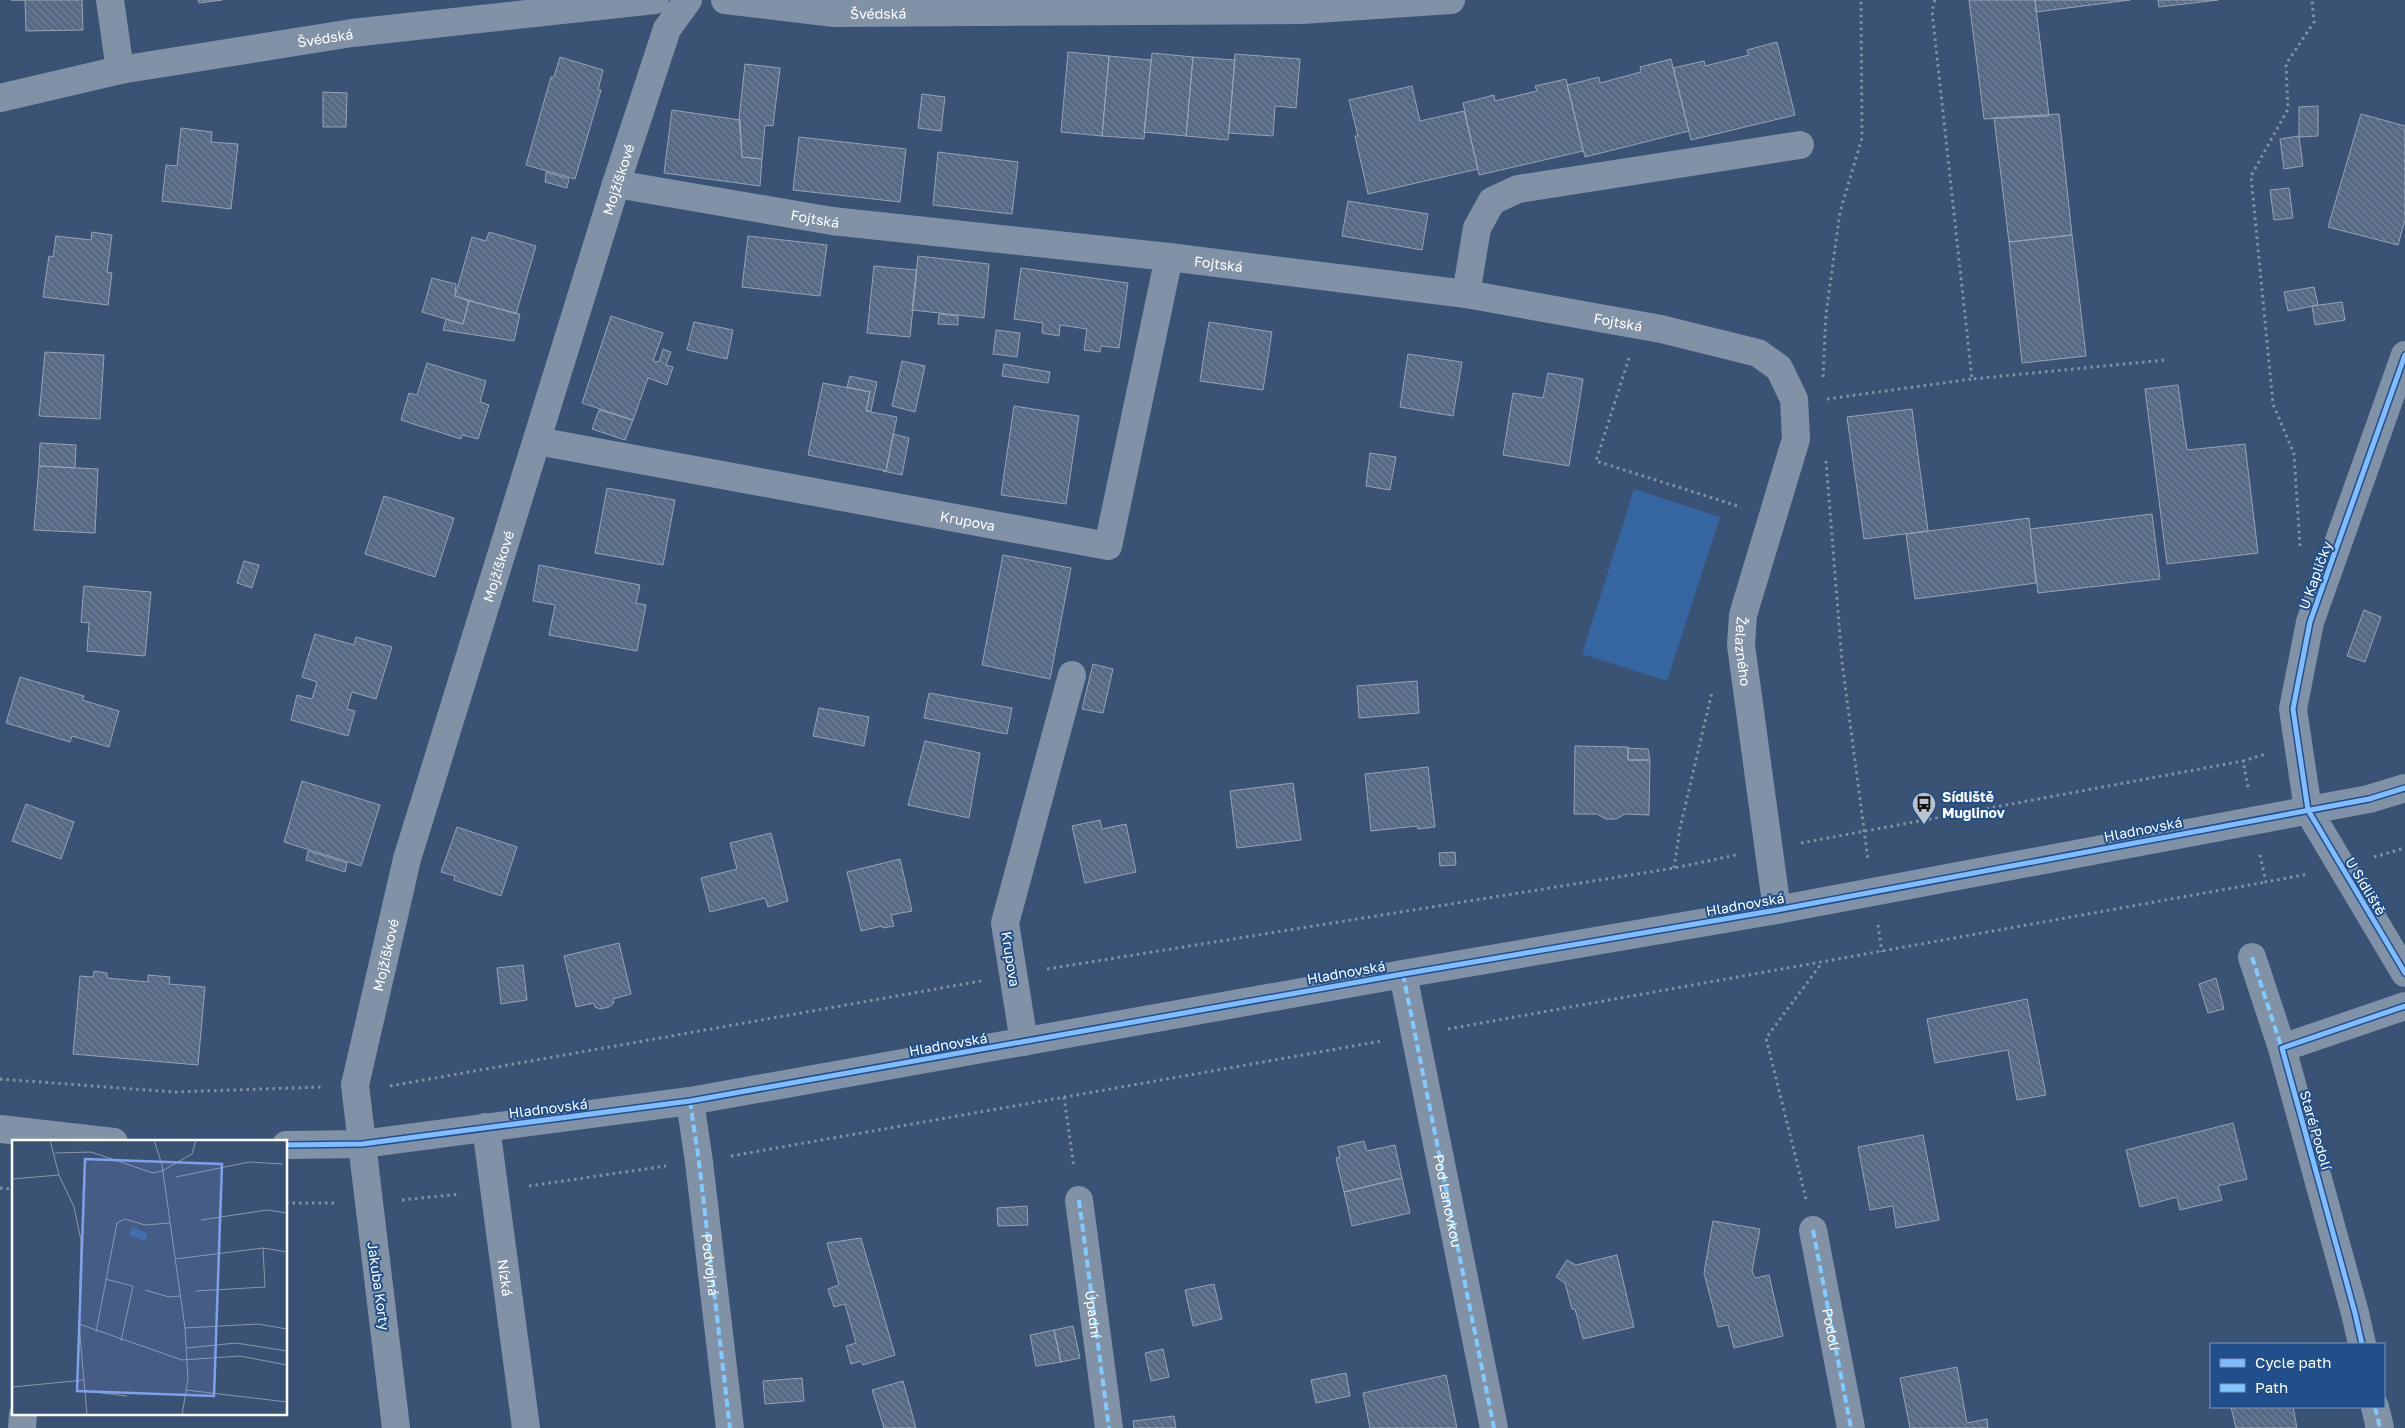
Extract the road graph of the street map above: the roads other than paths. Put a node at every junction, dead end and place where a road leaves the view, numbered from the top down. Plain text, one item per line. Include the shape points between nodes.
1 (110, 0) edge
2 (655, 0) edge
3 (688, 0) edge
4 (1451, 0) edge
5 (740, 1) edge
6 (1301, 5) edge
7 (120, 70) junction
8 (1, 105) edge
9 (1800, 145) dead end
10 (616, 184) junction
11 (1169, 257) junction
12 (1466, 294) junction
13 (2405, 355) edge
14 (1794, 399) joint
15 (537, 441) junction
16 (1072, 675) dead end
17 (2405, 788) edge
18 (2308, 810) junction
19 (1777, 910) junction
20 (2252, 957) dead end
21 (2405, 973) edge
22 (1404, 974) junction
23 (2405, 1006) edge
24 (1024, 1042) junction
25 (2282, 1048) junction
26 (690, 1101) junction
27 (486, 1127) junction
28 (0, 1128) edge
29 (44, 1138) edge
30 (79, 1140) edge
31 (362, 1144) junction
32 (288, 1145) edge
33 (1079, 1200) road end
34 (1813, 1230) road end
35 (2362, 1343) edge
36 (2375, 1408) edge
37 (396, 1428) edge
38 (526, 1428) edge
39 (730, 1428) edge
40 (1108, 1428) edge
41 (1494, 1428) edge
42 (1851, 1428) edge
43 (2380, 1428) edge

1 - 7 street
2 - 7 street, Švédská via 352,33
3 - 10 street, Mojžíškové via 667,29
4 - 6 street, Švédská
5 - 6 street, Švédská via 834,13
7 - 8 street, Švédská
9 - 12 street via 1518,189 1492,201 1477,228
10 - 11 street, Fojtská via 832,221
10 - 15 street, Mojžíškové
11 - 12 street, Fojtská
11 - 15 street, Krupova via 1108,546
12 - 14 street, Fojtská via 1660,329 1758,353 1779,368
13 - 18 street, U Kapličky via 2310,622 2292,709
14 - 19 street, Želazného via 1796,439 1743,615 1741,646
15 - 31 street, Mojžíškové via 407,859 355,1085
16 - 24 street, Krupova via 1005,923
17 - 18 street, Hladnovská via 2369,799
18 - 19 street, Hladnovská
18 - 21 street, U Sídliště
19 - 22 street, Hladnovská
20 - 25 street, Staré Podolí
22 - 24 street, Hladnovská
22 - 41 street, Pod Lanovkou
23 - 25 street
24 - 26 street, Hladnovská
25 - 35 street, Staré Podolí
26 - 27 street, Hladnovská
26 - 39 street, Podvojná
27 - 31 street, Hladnovská
27 - 38 street, Nízká
28 - 29 street
29 - 30 street
31 - 32 street, Hladnovská
31 - 37 street, Jakuba Korty
33 - 40 street, Úpadní
34 - 42 street, Podolí
36 - 43 street

